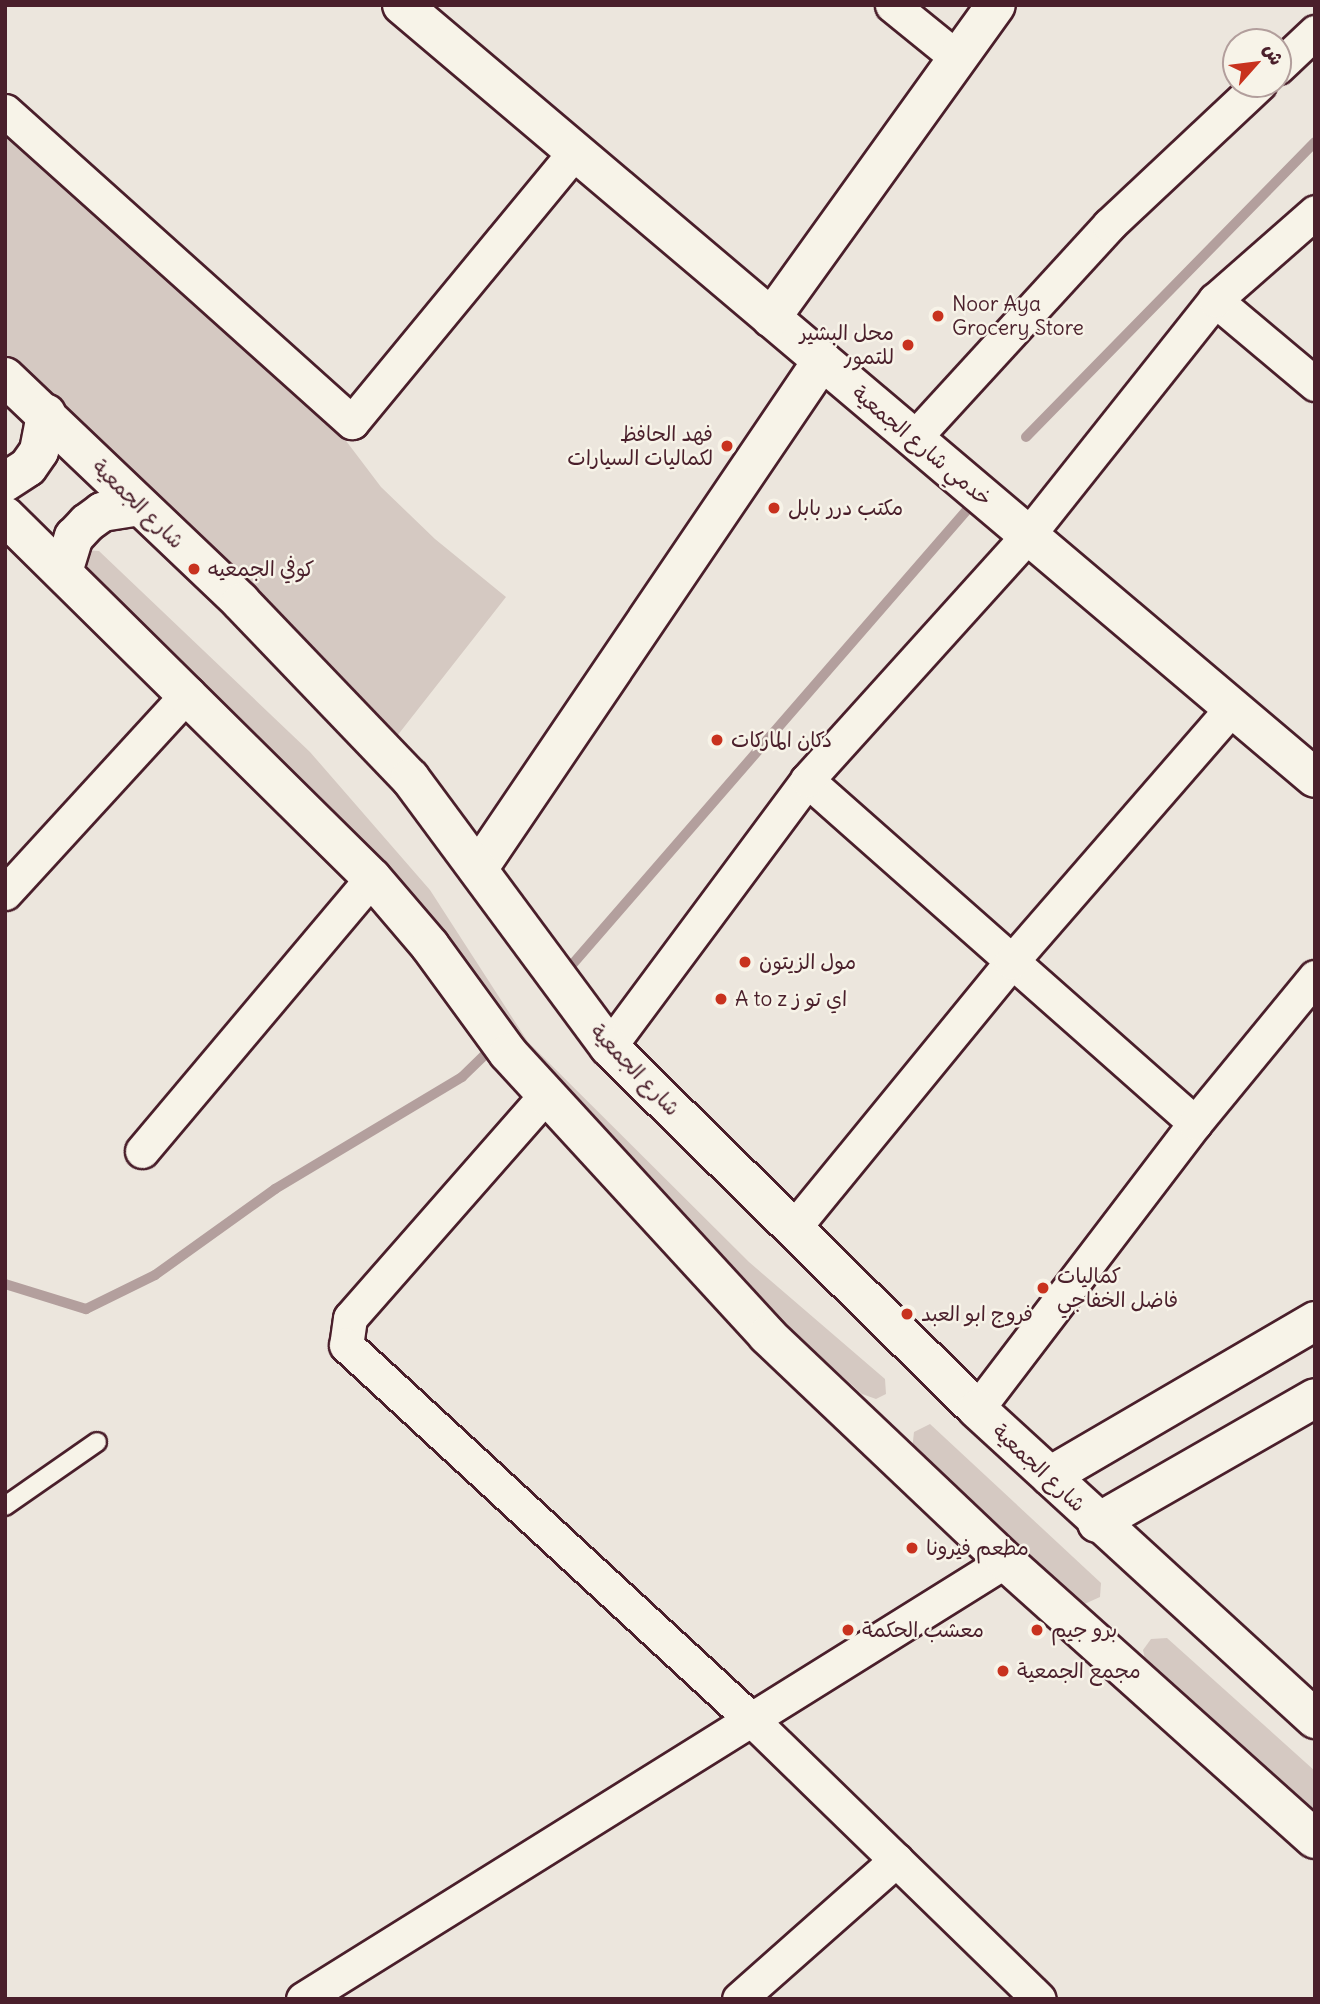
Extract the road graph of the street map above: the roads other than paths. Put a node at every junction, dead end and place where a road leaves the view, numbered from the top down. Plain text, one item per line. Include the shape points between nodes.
1 (402, 5) edge
2 (892, 5) edge
3 (996, 5) edge
4 (1315, 32) edge
5 (1292, 54) edge
6 (956, 57) junction
7 (1244, 98) edge
8 (5, 111) edge
9 (575, 151) junction
10 (1315, 212) edge
11 (1215, 300) junction
12 (771, 317) junction
13 (822, 361) junction
14 (5, 377) edge
15 (1315, 384) edge
16 (46, 414) junction
17 (914, 438) junction
18 (5, 482) edge
19 (139, 506) junction
20 (5, 516) edge
21 (1028, 536) junction
22 (63, 572) junction
23 (187, 693) junction
24 (1232, 708) junction
25 (1315, 778) edge
26 (807, 780) junction
27 (478, 869) junction
28 (11, 875) edge
29 (372, 878) junction
30 (1011, 962) junction
31 (1315, 977) edge
32 (609, 1047) junction
33 (545, 1096) junction
34 (1195, 1123) junction
35 (142, 1151) dead end
36 (792, 1230) junction
37 (1315, 1321) edge
38 (1315, 1398) edge
39 (977, 1409) junction
40 (97, 1442) dead end
41 (1107, 1446) junction
42 (1050, 1476) junction
43 (1144, 1498) junction
44 (5, 1506) edge
45 (1097, 1523) junction
46 (1005, 1561) junction
47 (1315, 1718) edge
48 (754, 1722) junction
49 (1315, 1839) edge
50 (896, 1860) junction
51 (303, 1999) edge
52 (739, 1999) edge
53 (1039, 1999) edge

1 - 9 main road, خدمي شارع الجمعية
2 - 6 street
3 - 6 main road
4 - 5 street
6 - 12 main road
7 - 17 street via 1109,225
8 - 9 street via 352,422
9 - 12 main road, خدمي شارع الجمعية
10 - 11 street
11 - 15 street
11 - 21 street
12 - 13 main road, خدمي شارع الجمعية
13 - 17 main road, خدمي شارع الجمعية
13 - 27 main road
14 - 16 main road, شارع الجمعية
16 - 18 main road via 39,451 28,467
16 - 19 main road, شارع الجمعية
17 - 21 main road, خدمي شارع الجمعية
19 - 22 main road via 102,512 87,523 74,537
19 - 27 main road, شارع الجمعية via 241,602 410,778
20 - 22 main road
21 - 24 main road, خدمي شارع الجمعية
21 - 26 street
22 - 23 main road
23 - 28 street
23 - 29 main road
24 - 25 main road, خدمي شارع الجمعية
24 - 30 street
26 - 30 street
26 - 32 street
27 - 32 main road, شارع الجمعية via 524,938
29 - 33 main road
29 - 35 street
30 - 34 street
30 - 36 street
31 - 34 street
32 - 36 main road, شارع الجمعية
33 - 46 main road via 767,1335
33 - 48 street via 350,1318 346,1345
34 - 39 street
36 - 39 main road, شارع الجمعية
37 - 41 main road
38 - 43 main road
39 - 42 main road, شارع الجمعية
40 - 44 lane
41 - 42 main road
41 - 43 main road via 1088,1462 1082,1476 1086,1491 1102,1503 1120,1506
42 - 45 main road, شارع الجمعية
43 - 45 main road
45 - 47 main road, شارع الجمعية
46 - 48 street
46 - 49 main road
48 - 50 street
48 - 51 street
50 - 52 street
50 - 53 street

